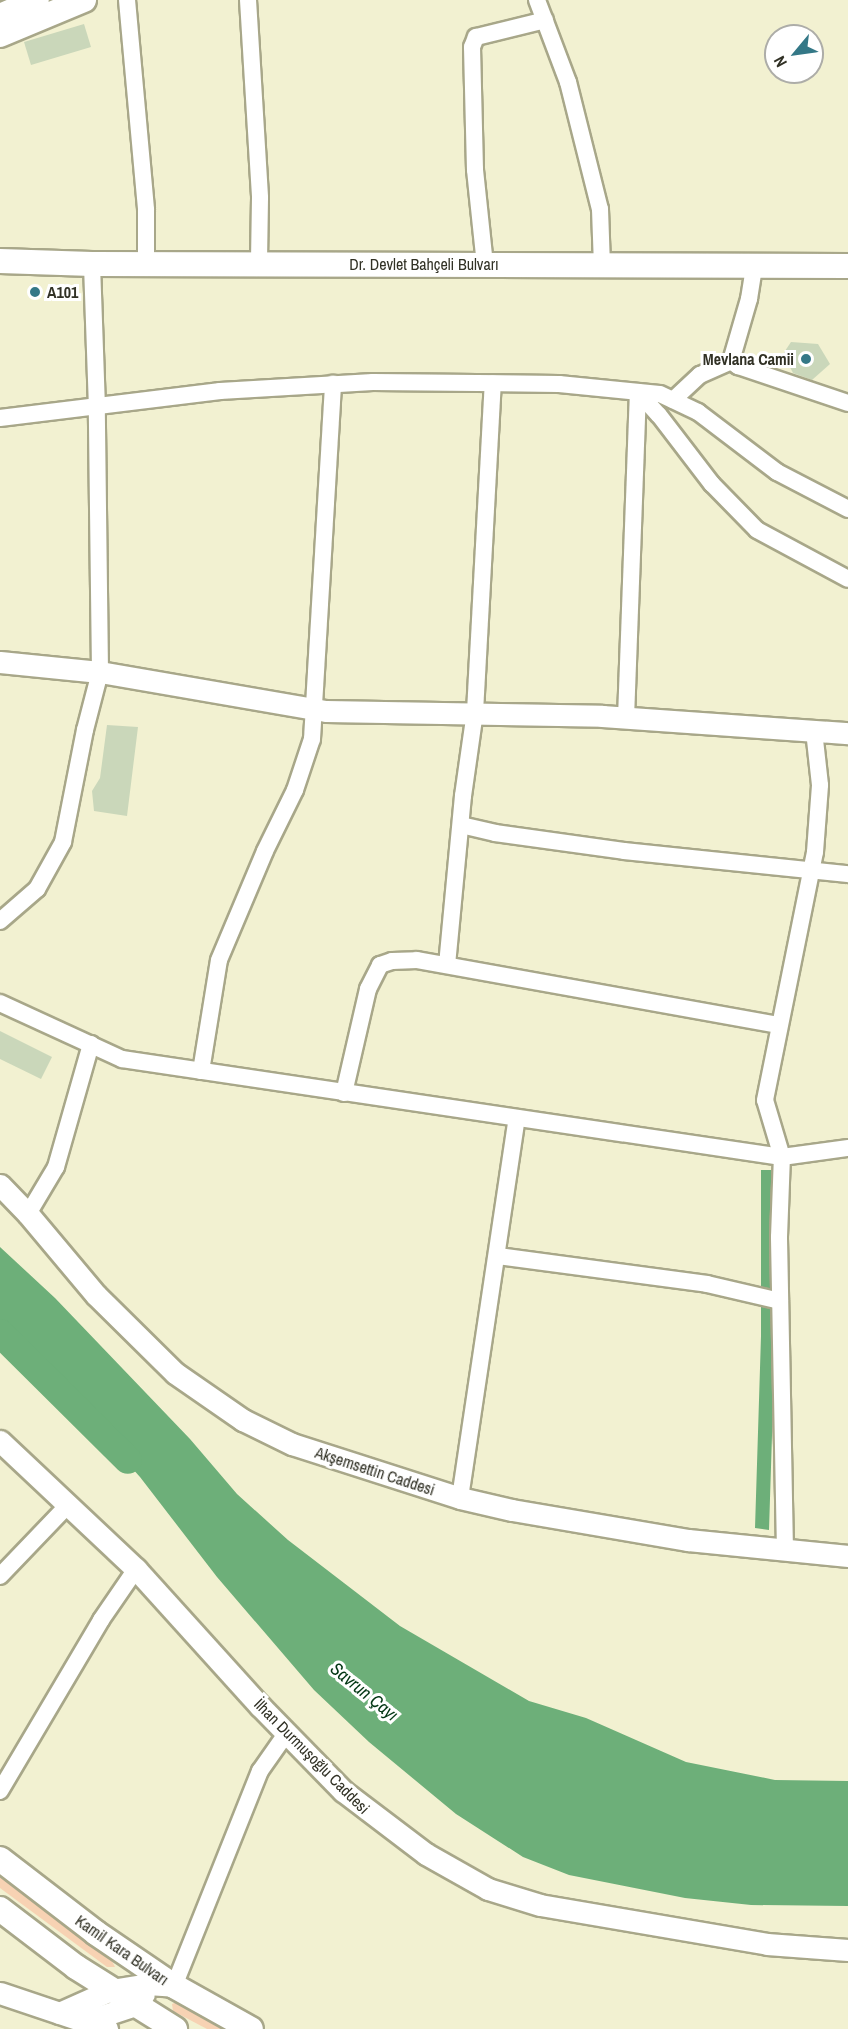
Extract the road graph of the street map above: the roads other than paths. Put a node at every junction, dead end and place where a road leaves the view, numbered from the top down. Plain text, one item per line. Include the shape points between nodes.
1 (37, 0) edge
2 (84, 0) edge
3 (128, 0) edge
4 (248, 0) edge
5 (537, 0) edge
6 (0, 16) edge
7 (545, 20) junction
8 (0, 35) edge
9 (0, 261) edge
10 (146, 262) junction
11 (259, 263) junction
12 (92, 264) junction
13 (485, 265) junction
14 (602, 266) junction
15 (754, 266) junction
16 (848, 266) edge
17 (731, 361) junction
18 (493, 383) junction
19 (333, 384) junction
20 (638, 392) junction
21 (673, 400) junction
22 (848, 403) edge
23 (97, 408) junction
24 (0, 418) edge
25 (848, 509) edge
26 (848, 579) edge
27 (0, 662) edge
28 (100, 672) junction
29 (312, 709) junction
30 (476, 712) junction
31 (626, 718) junction
32 (813, 731) junction
33 (848, 733) edge
34 (461, 825) junction
35 (811, 869) junction
36 (848, 874) edge
37 (0, 921) edge
38 (447, 965) junction
39 (0, 1003) edge
40 (778, 1025) junction
41 (91, 1044) junction
42 (201, 1071) junction
43 (344, 1093) junction
44 (517, 1118) junction
45 (848, 1148) edge
46 (783, 1157) junction
47 (0, 1185) edge
48 (28, 1214) junction
49 (498, 1256) junction
50 (780, 1301) junction
51 (0, 1441) edge
52 (460, 1498) junction
53 (69, 1504) junction
54 (785, 1551) junction
55 (848, 1556) edge
56 (136, 1569) junction
57 (0, 1576) edge
58 (286, 1734) junction
59 (0, 1791) edge
60 (0, 1859) edge
61 (0, 1909) edge
62 (848, 1950) edge
63 (129, 1956) junction
64 (147, 1984) junction
65 (174, 1986) junction
66 (111, 1990) junction
67 (0, 1994) edge
68 (135, 2005) junction
69 (59, 2013) junction
70 (84, 2022) junction
71 (107, 2029) edge
72 (176, 2029) edge
73 (251, 2029) edge

1 - 6 main road
2 - 8 main road
3 - 10 street via 146,210
4 - 11 street via 260,198
5 - 7 street
7 - 13 street via 476,37 472,47 475,170
7 - 14 street via 568,82 600,209
9 - 12 main road, Dr. Devlet Bahçeli Bulvarı
10 - 11 main road, Dr. Devlet Bahçeli Bulvarı
10 - 12 main road, Dr. Devlet Bahçeli Bulvarı
11 - 13 main road, Dr. Devlet Bahçeli Bulvarı
12 - 23 street
13 - 14 main road, Dr. Devlet Bahçeli Bulvarı
14 - 15 main road, Dr. Devlet Bahçeli Bulvarı
15 - 16 main road, Dr. Devlet Bahçeli Bulvarı
15 - 17 street via 749,300
17 - 21 street via 700,375
17 - 22 street
18 - 19 street
18 - 20 street via 559,384
18 - 30 street
19 - 23 street via 220,391
19 - 29 street
20 - 21 street
20 - 26 street via 712,484 757,530
20 - 31 street
21 - 25 street via 698,412 777,472
23 - 24 street
23 - 28 street
27 - 28 street
28 - 29 street
28 - 37 street via 63,842 38,889
29 - 30 street
29 - 42 street via 312,739 295,790 219,960
30 - 31 street
30 - 34 street
31 - 32 street
32 - 33 street
32 - 35 street via 820,785
34 - 35 street via 624,851
34 - 38 street
35 - 36 street
35 - 40 street
38 - 40 street
38 - 43 street via 417,960 380,965 368,989
39 - 41 street
40 - 46 street via 765,1100
41 - 42 street via 122,1059
41 - 48 street via 56,1167
42 - 43 street
43 - 44 street
44 - 46 street
44 - 49 street
45 - 46 street
46 - 50 street
47 - 48 street, Akşemsettin Caddesi
48 - 52 street, Akşemsettin Caddesi via 140,1341 208,1398 292,1444
49 - 50 street via 706,1284
49 - 52 street
50 - 54 street
51 - 53 street, İlhan Durmuşoğlu Caddesi
52 - 54 street, Akşemsettin Caddesi via 586,1524
53 - 56 street, İlhan Durmuşoğlu Caddesi
53 - 57 street
54 - 55 street, Akşemsettin Caddesi
56 - 58 street, İlhan Durmuşoğlu Caddesi
56 - 59 street via 100,1620
58 - 62 street, İlhan Durmuşoğlu Caddesi via 367,1812 426,1854 488,1889 574,1912 767,1944
58 - 65 street via 260,1772
60 - 63 main road, Kamil Kara Bulvarı
61 - 66 main road
63 - 64 street
63 - 65 main road, Kamil Kara Bulvarı
64 - 65 street
64 - 66 street
64 - 68 street
65 - 73 main road, Kamil Kara Bulvarı
66 - 68 main road
66 - 69 street
67 - 69 street
68 - 70 street
68 - 72 main road
69 - 70 street
70 - 71 street

